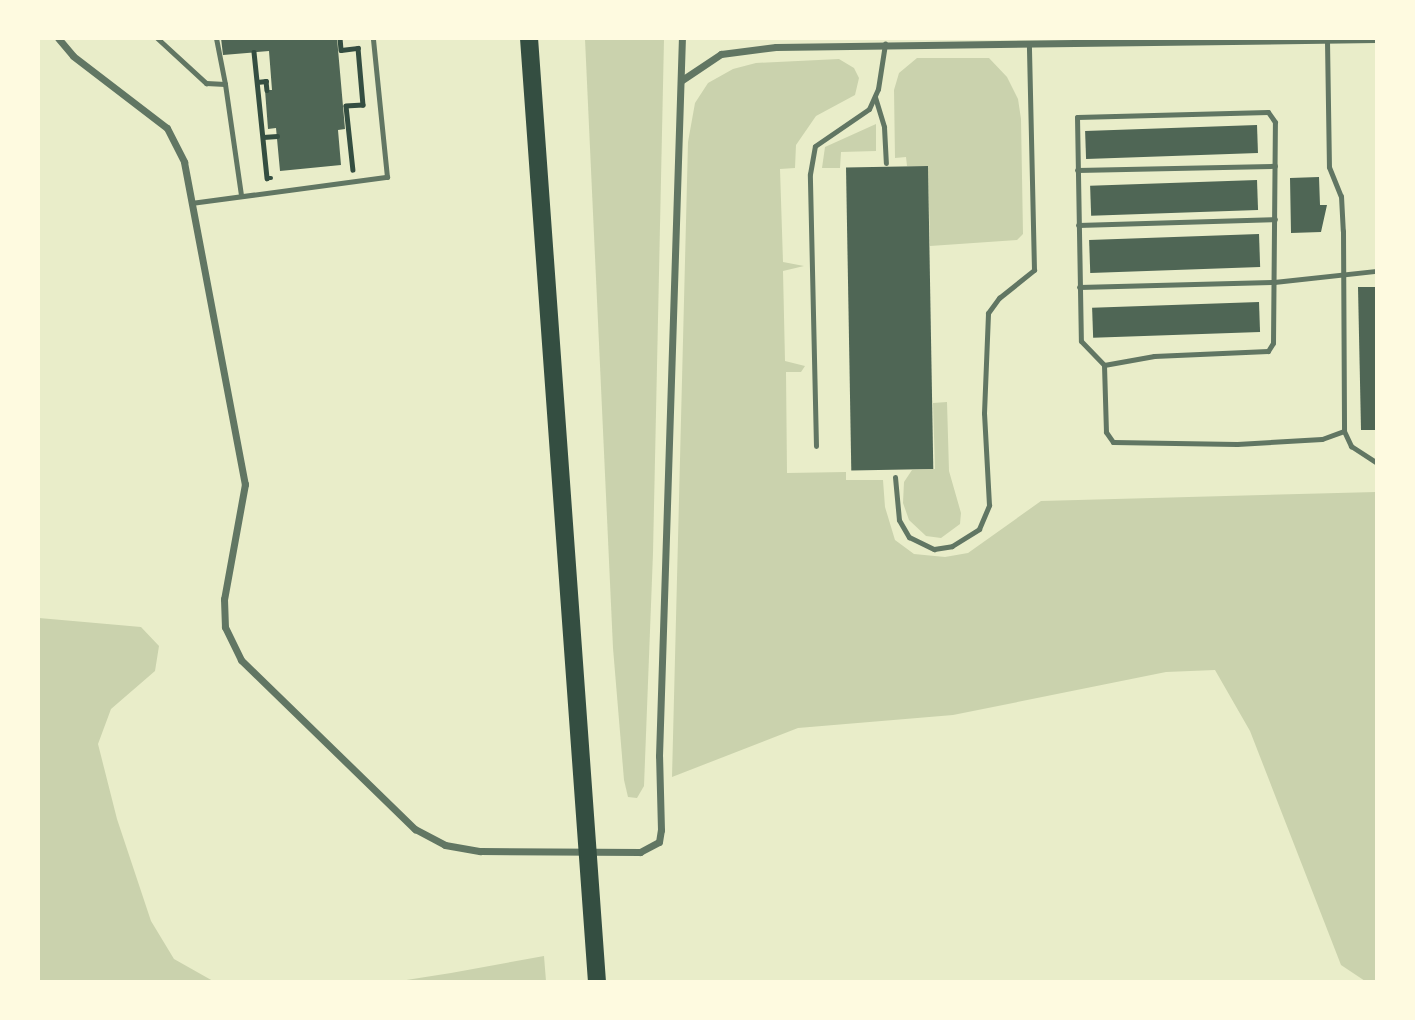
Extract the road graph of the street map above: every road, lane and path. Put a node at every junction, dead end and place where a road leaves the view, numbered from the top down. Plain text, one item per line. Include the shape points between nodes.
1 (58, 38) edge
2 (157, 38) edge
3 (216, 38) edge
4 (340, 38) edge
5 (373, 38) edge
6 (529, 38) edge
7 (682, 38) edge
8 (1377, 39) edge
9 (1284, 40) edge
10 (1327, 41) junction
11 (885, 44) junction
12 (1028, 44) junction
13 (254, 52) dead end
14 (682, 80) junction
15 (257, 82) junction
16 (225, 84) junction
17 (267, 90) dead end
18 (875, 97) junction
19 (277, 136) dead end
20 (263, 137) junction
21 (886, 163) dead end
22 (1275, 166) junction
23 (1077, 170) junction
24 (341, 171) dead end
25 (279, 177) dead end
26 (241, 195) junction
27 (191, 203) junction
28 (1275, 219) junction
29 (1078, 225) junction
30 (1377, 271) edge
31 (1345, 272) junction
32 (1274, 282) junction
33 (1079, 287) junction
34 (1104, 365) junction
35 (1344, 431) junction
36 (816, 446) dead end
37 (1377, 461) edge
38 (895, 477) dead end
39 (587, 852) junction
40 (597, 982) edge

1 - 27 street via 73,56 167,128 184,162
2 - 16 lane via 206,83
3 - 16 lane
4 - 24 path via 340,50 358,48 363,105 346,106 354,170
5 - 26 lane via 387,177
6 - 39 main road
7 - 14 street
8 - 10 street
9 - 10 street
9 - 12 street
10 - 31 lane via 1329,167 1341,196
11 - 12 street
11 - 14 street via 746,49 721,54
11 - 18 lane
12 - 38 lane via 1034,270 988,313 984,413 989,505 979,529 952,546 934,549 909,537 899,520
13 - 15 path
14 - 39 street via 675,165 661,830 659,842 648,850
15 - 17 path via 266,81
15 - 20 path
16 - 26 lane
18 - 21 lane via 884,127
18 - 36 lane via 869,109 815,146 810,174
19 - 20 path
20 - 25 path via 267,178
22 - 23 lane
22 - 23 lane via 1275,122 1268,112 1077,117
22 - 28 lane
23 - 29 lane
26 - 27 lane
27 - 39 street via 245,484 224,599 225,627 242,660 415,829 445,845 480,851
28 - 29 lane
28 - 32 lane
29 - 33 lane
30 - 31 lane
31 - 32 lane
31 - 35 lane
32 - 33 lane
32 - 34 lane via 1273,343 1268,351 1154,356
33 - 34 lane via 1081,341
34 - 35 lane via 1106,432 1113,442 1237,444 1322,439
35 - 37 lane via 1351,446
39 - 40 main road

